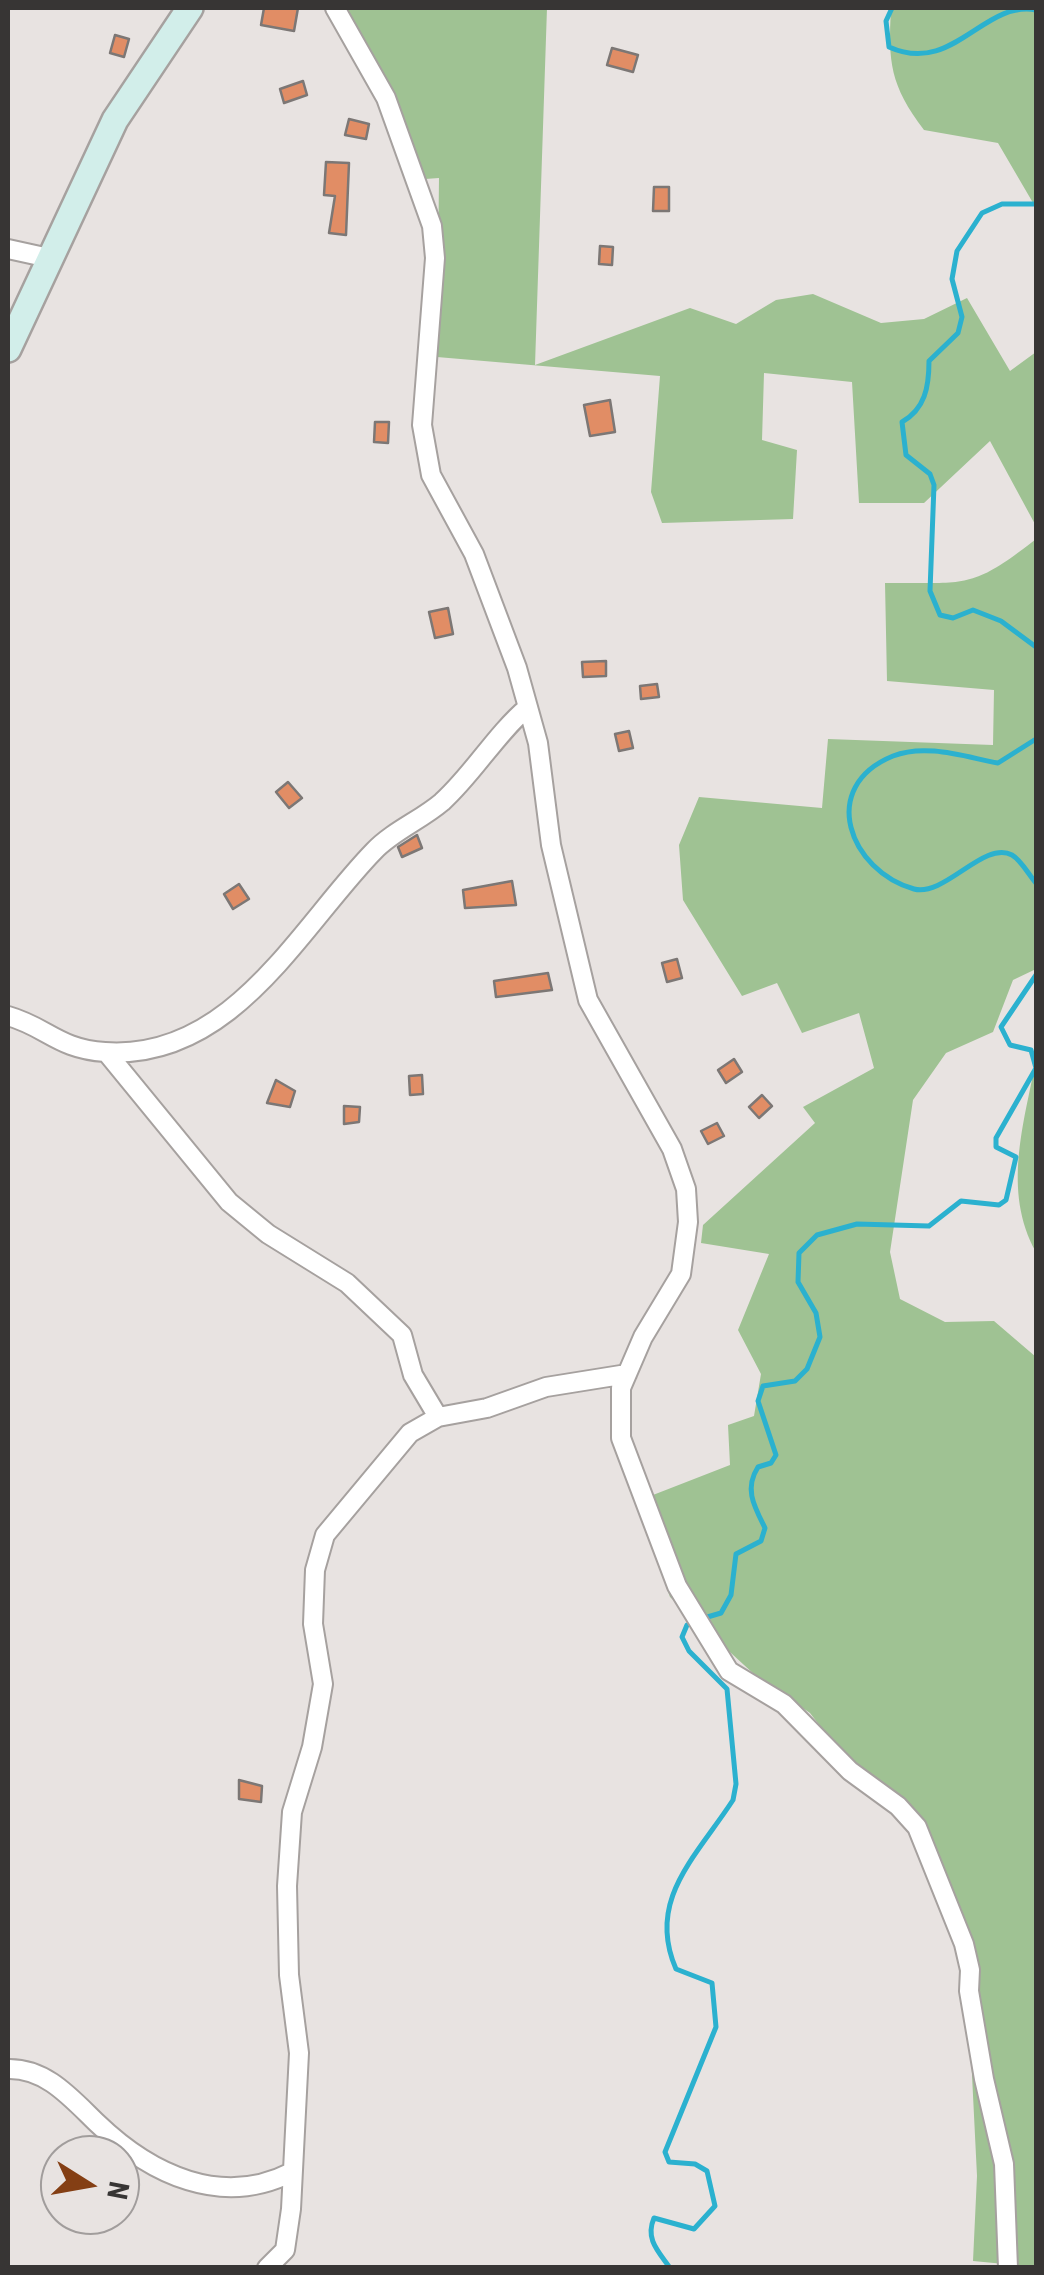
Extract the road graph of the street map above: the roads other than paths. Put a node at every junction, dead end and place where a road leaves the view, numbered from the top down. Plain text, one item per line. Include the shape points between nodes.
1 (190, 8) edge
2 (334, 8) edge
3 (8, 248) edge
4 (49, 258) junction
5 (8, 349) edge
6 (528, 707) junction
7 (8, 1016) edge
8 (107, 1052) junction
9 (628, 1374) junction
10 (438, 1417) junction
11 (8, 2069) edge
12 (292, 2172) junction
13 (266, 2268) edge
14 (1008, 2268) edge

1 - 4 street via 115,120
2 - 6 street via 386,98 432,226 424,448 431,475 474,554
3 - 4 street
4 - 5 street
6 - 8 street via 441,802 376,848 248,996 195,1032 146,1049
6 - 9 street via 551,846 588,1000 672,1149 686,1189 681,1274
7 - 8 street via 62,1045
8 - 10 street via 229,1202 347,1283 402,1334 413,1375
9 - 10 street via 546,1387
9 - 14 street via 618,1412 621,1438 690,1613 728,1671 784,1704 916,1827 970,1970 984,2079 1004,2164
10 - 12 street via 410,1433 326,1534 315,1570 322,1684 292,1812 287,1886 299,2053
11 - 12 street via 25,2069 64,2089 101,2127 184,2182 226,2189 267,2185
12 - 13 street via 285,2250

